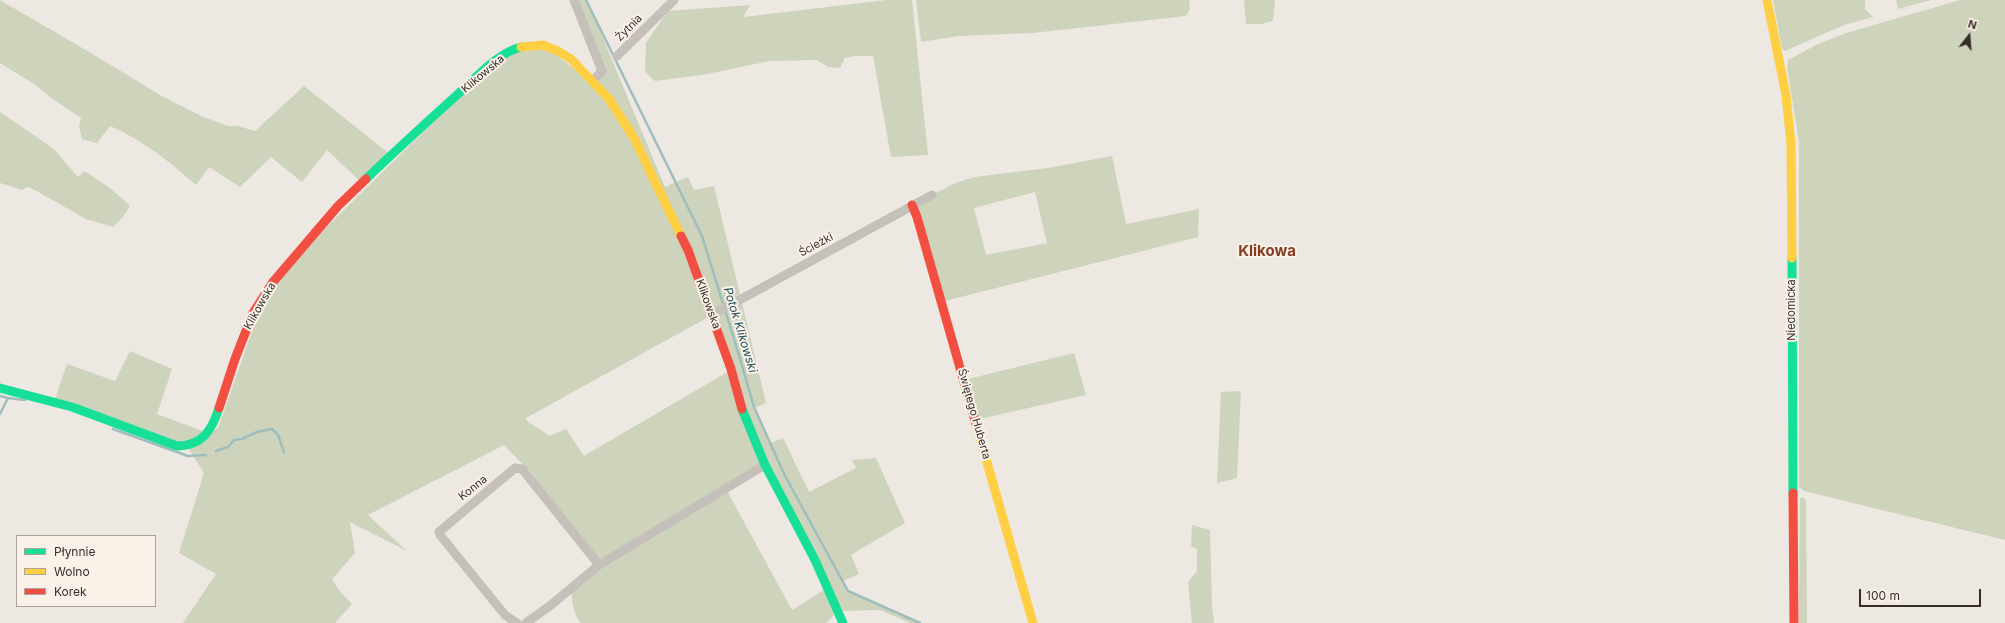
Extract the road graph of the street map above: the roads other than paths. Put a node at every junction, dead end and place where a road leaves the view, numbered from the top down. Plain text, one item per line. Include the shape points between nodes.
1 (574, 0) edge
2 (674, 0) edge
3 (1767, 0) edge
4 (617, 56) dead end
5 (592, 82) junction
6 (932, 195) dead end
7 (912, 206) junction
8 (712, 315) junction
9 (0, 388) edge
10 (765, 465) junction
11 (599, 565) junction
12 (517, 623) edge
13 (526, 623) edge
14 (843, 623) edge
15 (1033, 623) edge
16 (1794, 623) edge

1 - 5 street via 602,71
2 - 4 street, Żytnia
3 - 16 street, Niedomicka via 1786,95 1791,144
5 - 8 street, Klikowska via 609,99 634,138 688,250
5 - 9 street, Klikowska via 571,59 558,51 543,45 514,49 495,61 405,140 338,206 273,282 245,330 217,415 208,433 196,443 176,446 72,407
6 - 7 street, Ścieżki
7 - 8 street, Ścieżki
7 - 15 street, Świętego Huberta via 918,217
8 - 10 street, Klikowska via 744,417
10 - 11 street
10 - 14 street, Klikowska via 796,522
11 - 12 street, Konna via 522,469 515,468 439,532 505,615
11 - 13 street via 551,606

